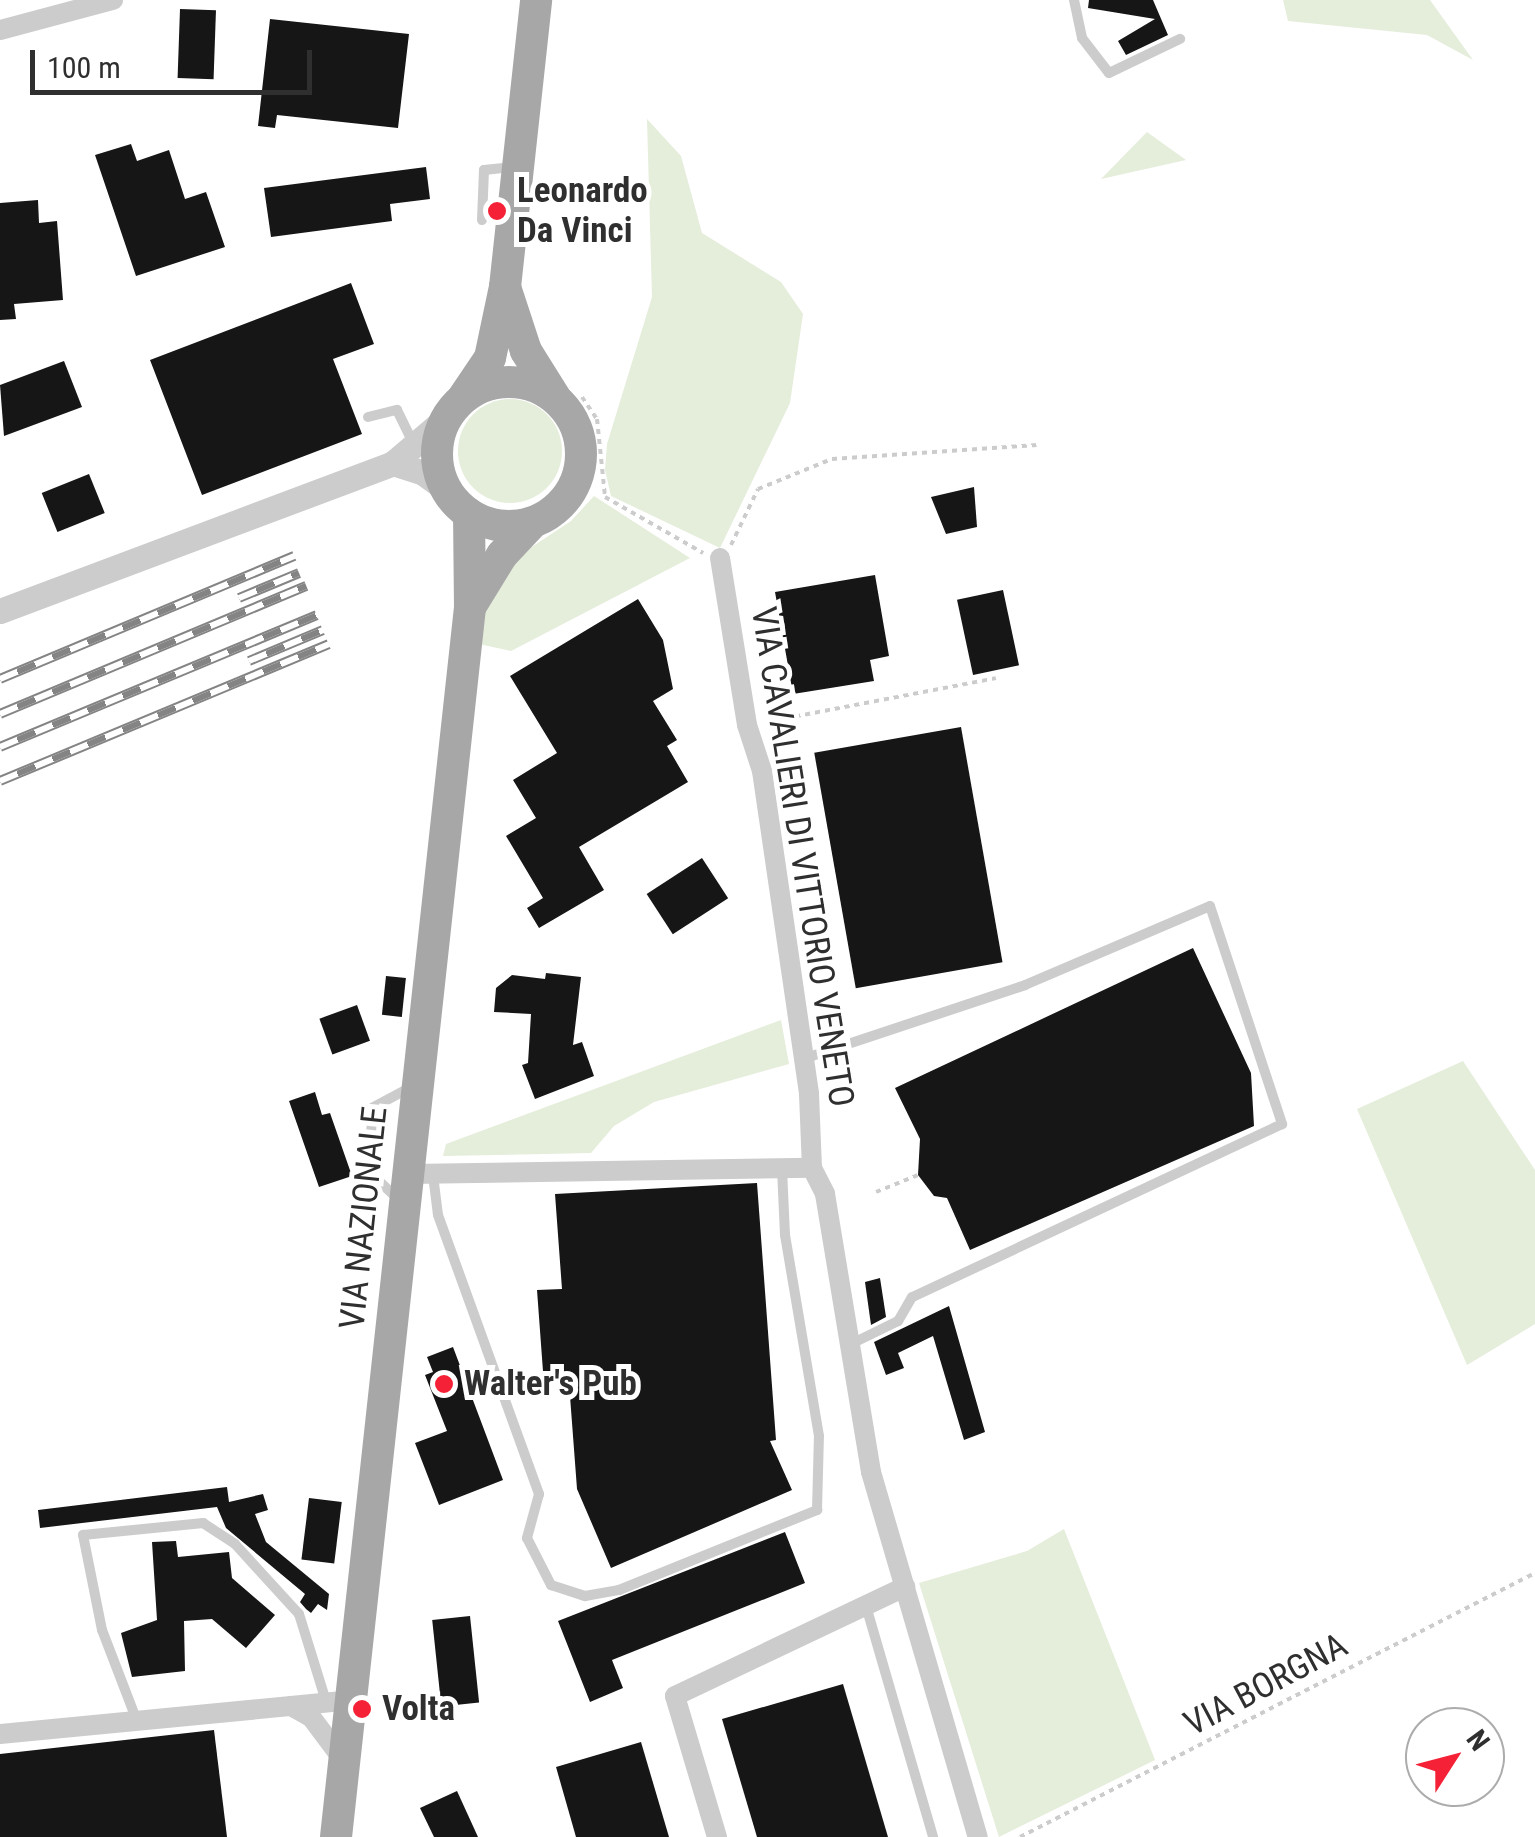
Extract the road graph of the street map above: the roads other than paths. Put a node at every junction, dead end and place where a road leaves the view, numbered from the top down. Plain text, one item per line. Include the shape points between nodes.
1 (113, 0) edge
2 (536, 0) edge
3 (1074, 0) edge
4 (0, 30) edge
5 (1180, 39) dead end
6 (520, 166) junction
7 (482, 220) dead end
8 (505, 287) junction
9 (566, 395) junction
10 (454, 409) junction
11 (368, 417) dead end
12 (414, 446) junction
13 (393, 464) junction
14 (458, 503) junction
15 (532, 523) junction
16 (720, 558) road end
17 (470, 607) junction
18 (0, 611) edge
19 (802, 1060) junction
20 (782, 1164) junction
21 (812, 1168) junction
22 (416, 1185) junction
23 (850, 1344) junction
24 (905, 1588) junction
25 (866, 1605) junction
26 (338, 1701) junction
27 (289, 1706) junction
28 (137, 1722) junction
29 (0, 1734) edge
30 (344, 1761) junction
31 (336, 1837) edge
32 (717, 1837) edge
33 (933, 1837) edge
34 (978, 1837) edge

1 - 4 street
2 - 6 main road
3 - 5 lane via 1082,38 1110,73
6 - 7 lane via 484,170
6 - 8 main road
8 - 9 main road via 526,350
8 - 10 main road via 490,358
9 - 10 main road via 509,382
9 - 15 main road via 581,462 562,504
10 - 12 street
10 - 14 main road via 437,452
11 - 12 lane via 397,410
12 - 13 street
13 - 14 street via 422,473
13 - 18 street
14 - 15 main road via 494,524
14 - 17 main road, VIA NAZIONALE
15 - 17 main road, VIA NAZIONALE via 502,555
16 - 19 street, VIA CAVALIERI DI VITTORIO VENETO via 747,726 762,771
17 - 22 main road, VIA NAZIONALE via 418,1082
19 - 21 street, VIA CAVALIERI DI VITTORIO VENETO
19 - 23 lane via 1025,986 1210,906 1282,1124 912,1298 898,1322
20 - 21 street
20 - 22 street
20 - 22 lane via 786,1235 819,1436 817,1510 619,1590 586,1596 551,1585 528,1538 540,1494 438,1215
21 - 23 street, VIA CAVALIERI DI VITTORIO VENETO via 825,1194
22 - 26 main road, VIA NAZIONALE
23 - 24 street, VIA CAVALIERI DI VITTORIO VENETO via 871,1472
24 - 25 street
24 - 34 street, VIA CAVALIERI DI VITTORIO VENETO
25 - 32 street via 675,1696
25 - 33 lane
26 - 27 street
26 - 28 lane via 300,1614 235,1544 204,1523 83,1535 102,1630
26 - 30 main road, VIA NAZIONALE
27 - 28 street
27 - 30 street via 311,1717
28 - 29 street
30 - 31 main road, VIA NAZIONALE

